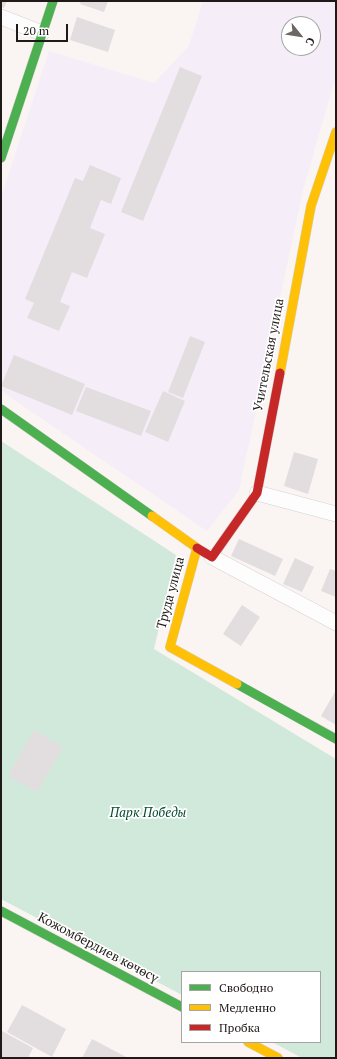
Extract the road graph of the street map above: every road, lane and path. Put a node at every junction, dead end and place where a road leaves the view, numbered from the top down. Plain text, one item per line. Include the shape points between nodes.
1 (53, 1) edge
2 (1, 17) edge
3 (42, 32) junction
4 (336, 132) edge
5 (1, 158) edge
6 (1, 409) edge
7 (257, 493) junction
8 (336, 514) edge
9 (197, 548) junction
10 (212, 557) junction
11 (336, 623) edge
12 (336, 739) edge
13 (1, 911) edge
14 (181, 1006) edge
15 (250, 1043) edge
16 (278, 1058) edge

1 - 3 street
2 - 3 street
3 - 5 street
4 - 7 street, Учительская улица via 310,206
6 - 9 street, Труда улица
7 - 8 street
7 - 10 street, Учительская улица
9 - 10 street
9 - 12 street, Труда улица via 170,647
10 - 11 street
13 - 14 street, Кожомбердиев көчөсү
15 - 16 street

